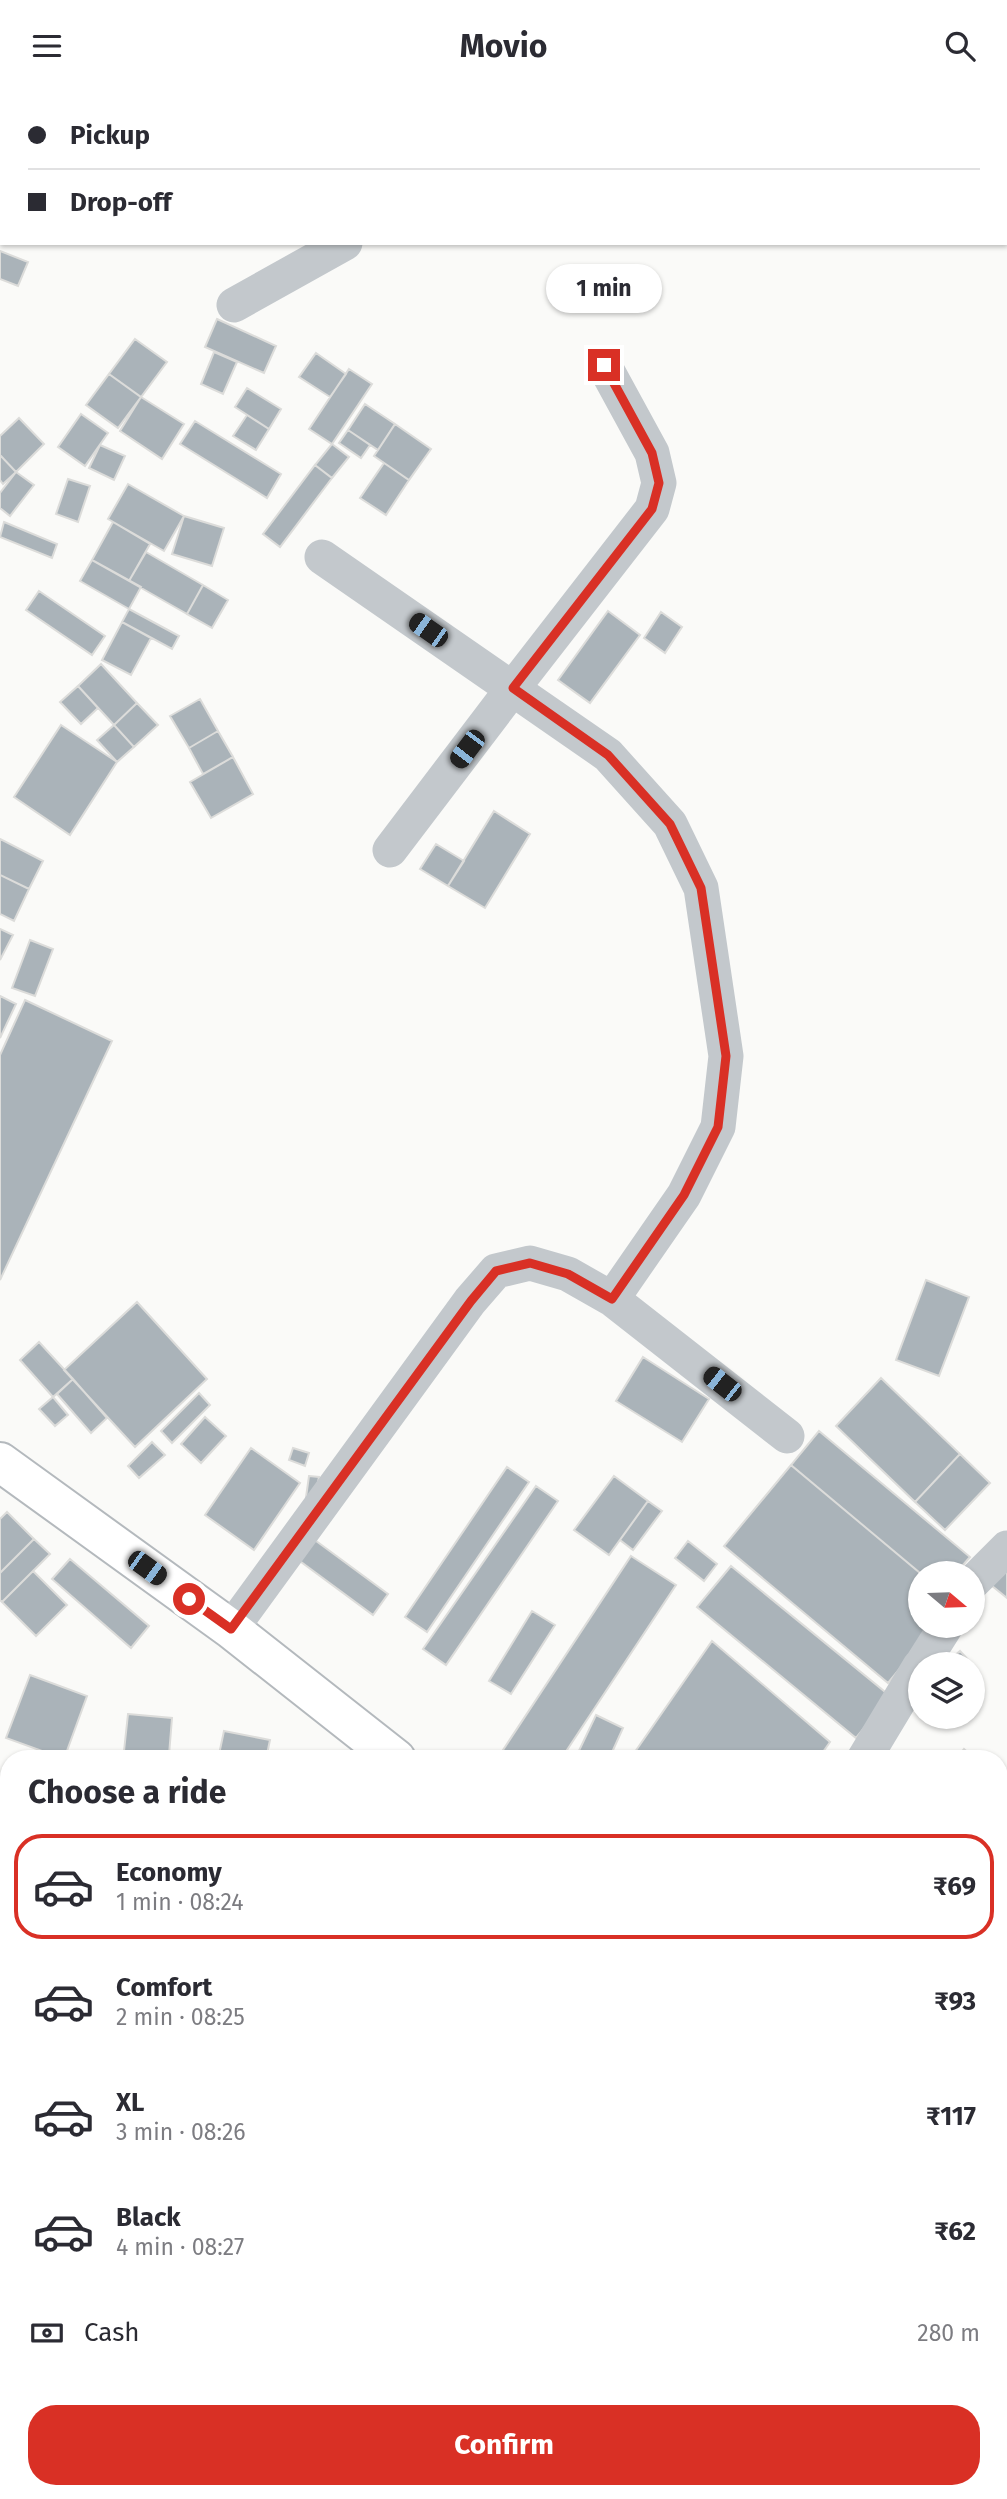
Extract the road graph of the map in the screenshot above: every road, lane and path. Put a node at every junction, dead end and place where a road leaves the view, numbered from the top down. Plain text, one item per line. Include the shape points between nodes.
1 (341, 245) edge
2 (234, 305) dead end
3 (604, 365) dead end
4 (322, 557) dead end
5 (513, 688) junction
6 (390, 850) dead end
7 (612, 1299) junction
8 (787, 1436) dead end
9 (0, 1462) edge
10 (1007, 1548) edge
11 (985, 1570) edge
12 (231, 1629) junction
13 (908, 1686) edge
14 (385, 1750) edge
15 (869, 1750) edge

1 - 2 street
3 - 5 street via 652,453 659,483 652,509
4 - 5 street
5 - 6 street
5 - 7 street via 608,755 670,824 701,888 726,1056 718,1127 684,1195
7 - 8 street
7 - 12 street via 568,1274 530,1263 496,1271
9 - 12 highway
10 - 11 street
12 - 14 highway
13 - 15 street

